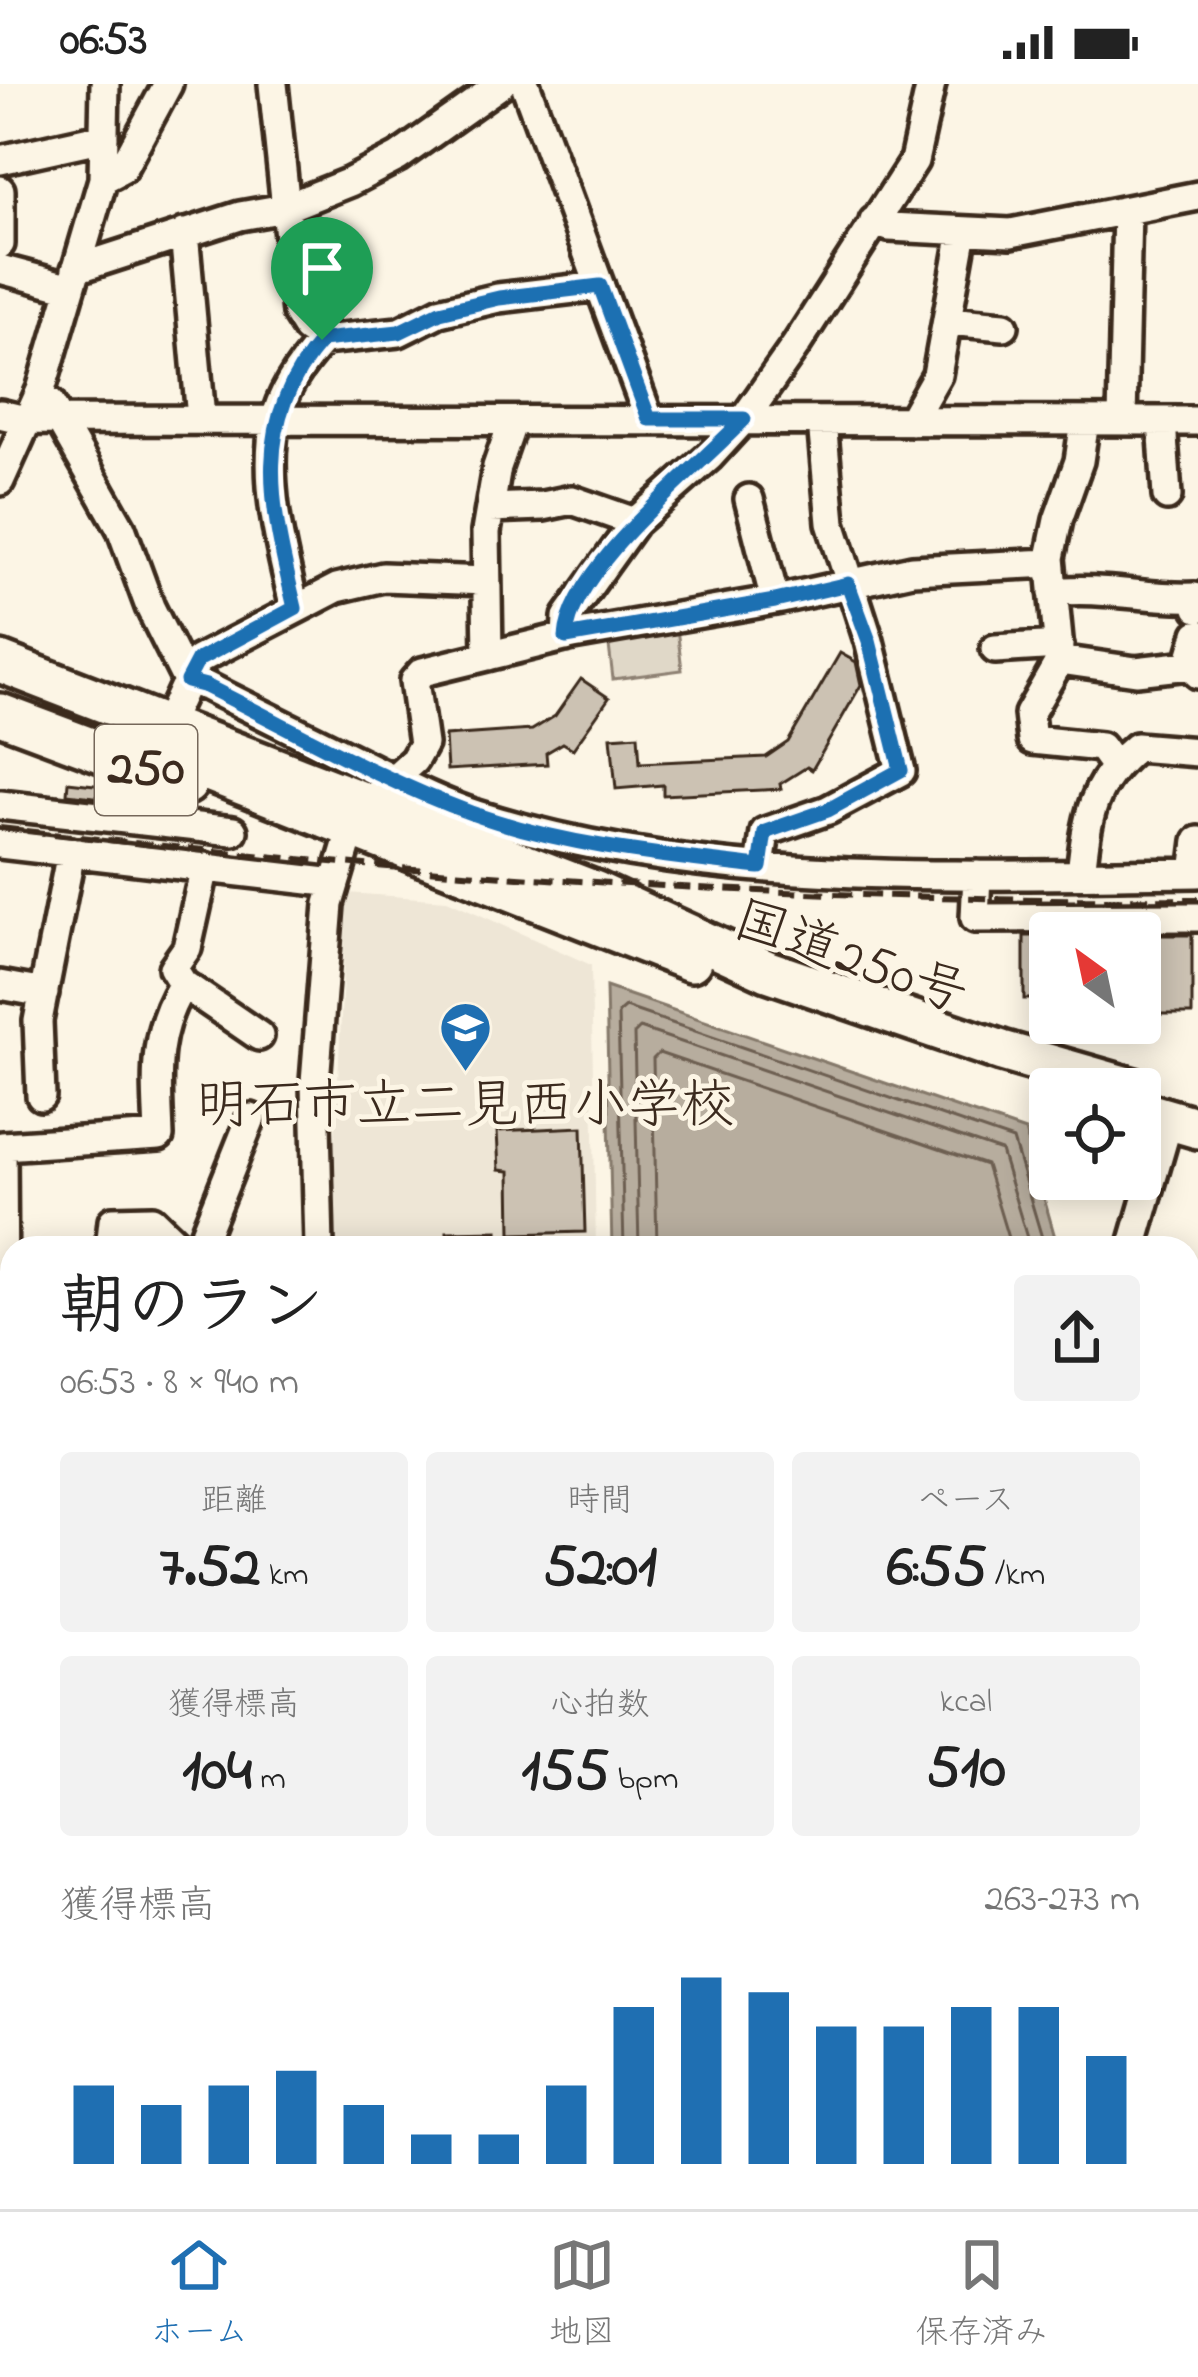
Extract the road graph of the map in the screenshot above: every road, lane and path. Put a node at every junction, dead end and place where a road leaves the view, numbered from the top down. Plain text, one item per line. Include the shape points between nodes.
1 (105, 84) edge
2 (168, 84) edge
3 (273, 84) edge
4 (501, 84) edge
5 (525, 84) edge
6 (931, 84) edge
7 (104, 137) junction
8 (0, 160) edge
9 (103, 179) junction
10 (0, 190) edge
11 (1198, 196) edge
12 (285, 208) junction
13 (1127, 210) junction
14 (874, 221) junction
15 (963, 231) junction
16 (184, 233) junction
17 (0, 244) edge
18 (0, 269) edge
19 (74, 279) junction
20 (600, 286) junction
21 (947, 321) junction
22 (1004, 326) dead end
23 (322, 340) junction
24 (41, 390) junction
25 (12, 417) edge
26 (58, 417) junction
27 (202, 418) junction
28 (275, 419) junction
29 (649, 419) junction
30 (744, 419) junction
31 (513, 421) junction
32 (822, 421) junction
33 (911, 421) junction
34 (1085, 421) junction
35 (1122, 421) junction
36 (1162, 421) junction
37 (1198, 421) edge
38 (0, 481) edge
39 (1167, 496) dead end
40 (749, 499) dead end
41 (490, 508) junction
42 (634, 522) junction
43 (1050, 563) junction
44 (487, 580) junction
45 (848, 584) junction
46 (1053, 592) junction
47 (775, 601) junction
48 (295, 608) junction
49 (1198, 608) edge
50 (1198, 634) edge
51 (0, 636) edge
52 (566, 637) junction
53 (994, 649) dead end
54 (1060, 652) junction
55 (488, 656) junction
56 (0, 662) edge
57 (1194, 670) edge
58 (0, 686) edge
59 (181, 694) junction
60 (0, 714) edge
61 (1198, 752) edge
62 (1114, 765) junction
63 (0, 805) edge
64 (371, 805) junction
65 (295, 808) junction
66 (238, 817) junction
67 (1198, 841) edge
68 (0, 844) edge
69 (71, 852) junction
70 (760, 867) junction
71 (216, 869) junction
72 (1196, 873) edge
73 (1081, 874) junction
74 (976, 875) junction
75 (335, 884) junction
76 (1198, 916) edge
77 (183, 984) junction
78 (0, 986) edge
79 (44, 993) junction
80 (259, 1036) dead end
81 (1059, 1068) edge
82 (1029, 1077) edge
83 (41, 1096) dead end
84 (1176, 1117) edge
85 (251, 1118) dead end
86 (4, 1236) edge
87 (111, 1236) edge
88 (169, 1236) edge
89 (205, 1236) edge
90 (319, 1236) edge
91 (1136, 1236) edge

1 - 7 street
2 - 9 street via 122,169
3 - 12 street
4 - 12 street via 398,157
5 - 20 street
6 - 14 street via 914,161
7 - 8 street
7 - 9 street
9 - 19 street
10 - 17 street
11 - 13 street
12 - 16 street
12 - 23 street via 297,313
13 - 15 street via 1011,233
13 - 35 street
14 - 15 street
14 - 30 street
15 - 21 street
16 - 19 street
16 - 27 street
18 - 19 street
19 - 24 street
20 - 23 street via 499,298 399,332
20 - 29 street
21 - 22 street
21 - 33 street via 938,375
23 - 28 street
24 - 25 street
24 - 26 street
25 - 26 street
25 - 38 street
26 - 27 street
26 - 59 street via 121,527
27 - 28 street
28 - 31 street
28 - 48 street via 278,535
29 - 30 street
29 - 31 street
30 - 32 street
30 - 42 street
31 - 41 street
32 - 33 street
32 - 45 street via 831,524
33 - 34 street
34 - 35 street
34 - 43 street
35 - 36 street
36 - 37 street
36 - 39 street
40 - 47 street
41 - 42 street via 572,500
41 - 44 street
42 - 52 street via 567,617
43 - 45 street via 912,570
43 - 46 street
44 - 48 street via 383,578 337,587
44 - 55 street
45 - 47 street
45 - 70 street via 901,770 828,810 765,832
46 - 49 street via 1091,587 1196,597
46 - 54 street
47 - 52 street
48 - 59 street via 198,660
50 - 57 street
51 - 59 highway, 250
52 - 55 street
53 - 54 street
54 - 57 street via 1136,671
54 - 62 street via 1029,714 1032,740 1101,747
55 - 64 street via 414,681 424,744
56 - 64 highway, 国道250号 / 250
58 - 65 highway, 国道250号 / 250
59 - 64 highway, 250
60 - 66 highway, 250
61 - 62 street via 1136,747
62 - 73 street via 1086,827
63 - 66 street
64 - 65 highway, 国道250号 / 250
64 - 70 street via 474,814 637,853
64 - 75 street
64 - 81 highway, 国道250号 / 250 via 596,892 768,971
64 - 82 highway, 国道250号 / 250 via 760,987
65 - 66 highway, 250
66 - 71 street
67 - 72 street
68 - 69 street
69 - 71 street
69 - 79 street
70 - 74 street
71 - 75 street
71 - 77 street via 173,968
72 - 73 street
73 - 74 street
74 - 76 street via 975,918
75 - 90 street via 315,1082
77 - 80 street
77 - 86 street via 166,1012 157,1053 159,1136 2,1146
78 - 79 street
79 - 83 street
84 - 91 street
85 - 89 street
87 - 88 street via 113,1222 152,1220

